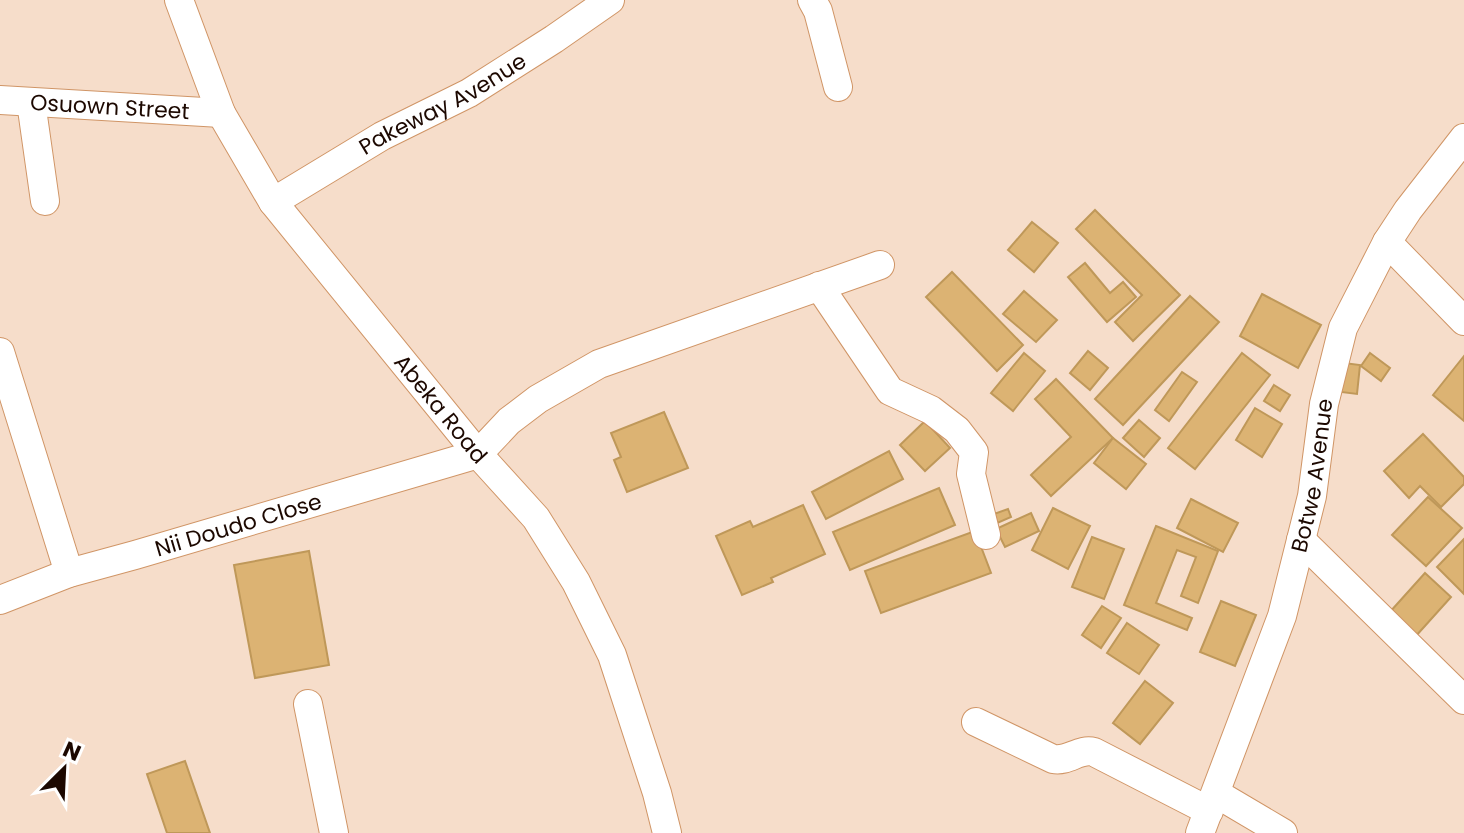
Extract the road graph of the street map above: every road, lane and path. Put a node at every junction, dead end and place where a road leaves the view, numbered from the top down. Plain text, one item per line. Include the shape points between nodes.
1 (179, 0) edge
2 (610, 0) edge
3 (812, 0) edge
4 (838, 87) dead end
5 (0, 100) edge
6 (31, 102) junction
7 (221, 113) junction
8 (1464, 138) edge
9 (45, 201) dead end
10 (273, 202) junction
11 (1387, 242) junction
12 (880, 265) dead end
13 (819, 286) junction
14 (1464, 321) edge
15 (0, 352) edge
16 (478, 454) junction
17 (986, 535) dead end
18 (1301, 540) junction
19 (69, 573) junction
20 (0, 600) edge
21 (1464, 700) edge
22 (308, 704) dead end
23 (976, 722) dead end
24 (1209, 813) edge
25 (334, 833) edge
26 (667, 833) edge
27 (1283, 833) edge

1 - 7 street, Abeka Road
2 - 10 street, Pakeway Avenue via 469,93 382,136
3 - 4 street
5 - 6 street, Osuown Street
6 - 7 street, Osuown Street
6 - 9 street
7 - 10 street, Abeka Road
8 - 11 street, Botwe Avenue
10 - 16 street, Abeka Road
11 - 14 street
11 - 18 street, Botwe Avenue via 1343,328
12 - 13 street
13 - 16 street via 599,364 538,399
13 - 17 street via 890,391 931,410 974,452 971,474
15 - 19 street
16 - 19 street, Nii Doudo Close
16 - 26 street, Abeka Road via 536,518 576,582 612,655
18 - 21 street
18 - 24 street, Botwe Avenue via 1282,616
19 - 20 street, Nii Doudo Close
22 - 25 street
23 - 24 street via 1053,759 1094,752
24 - 27 street

